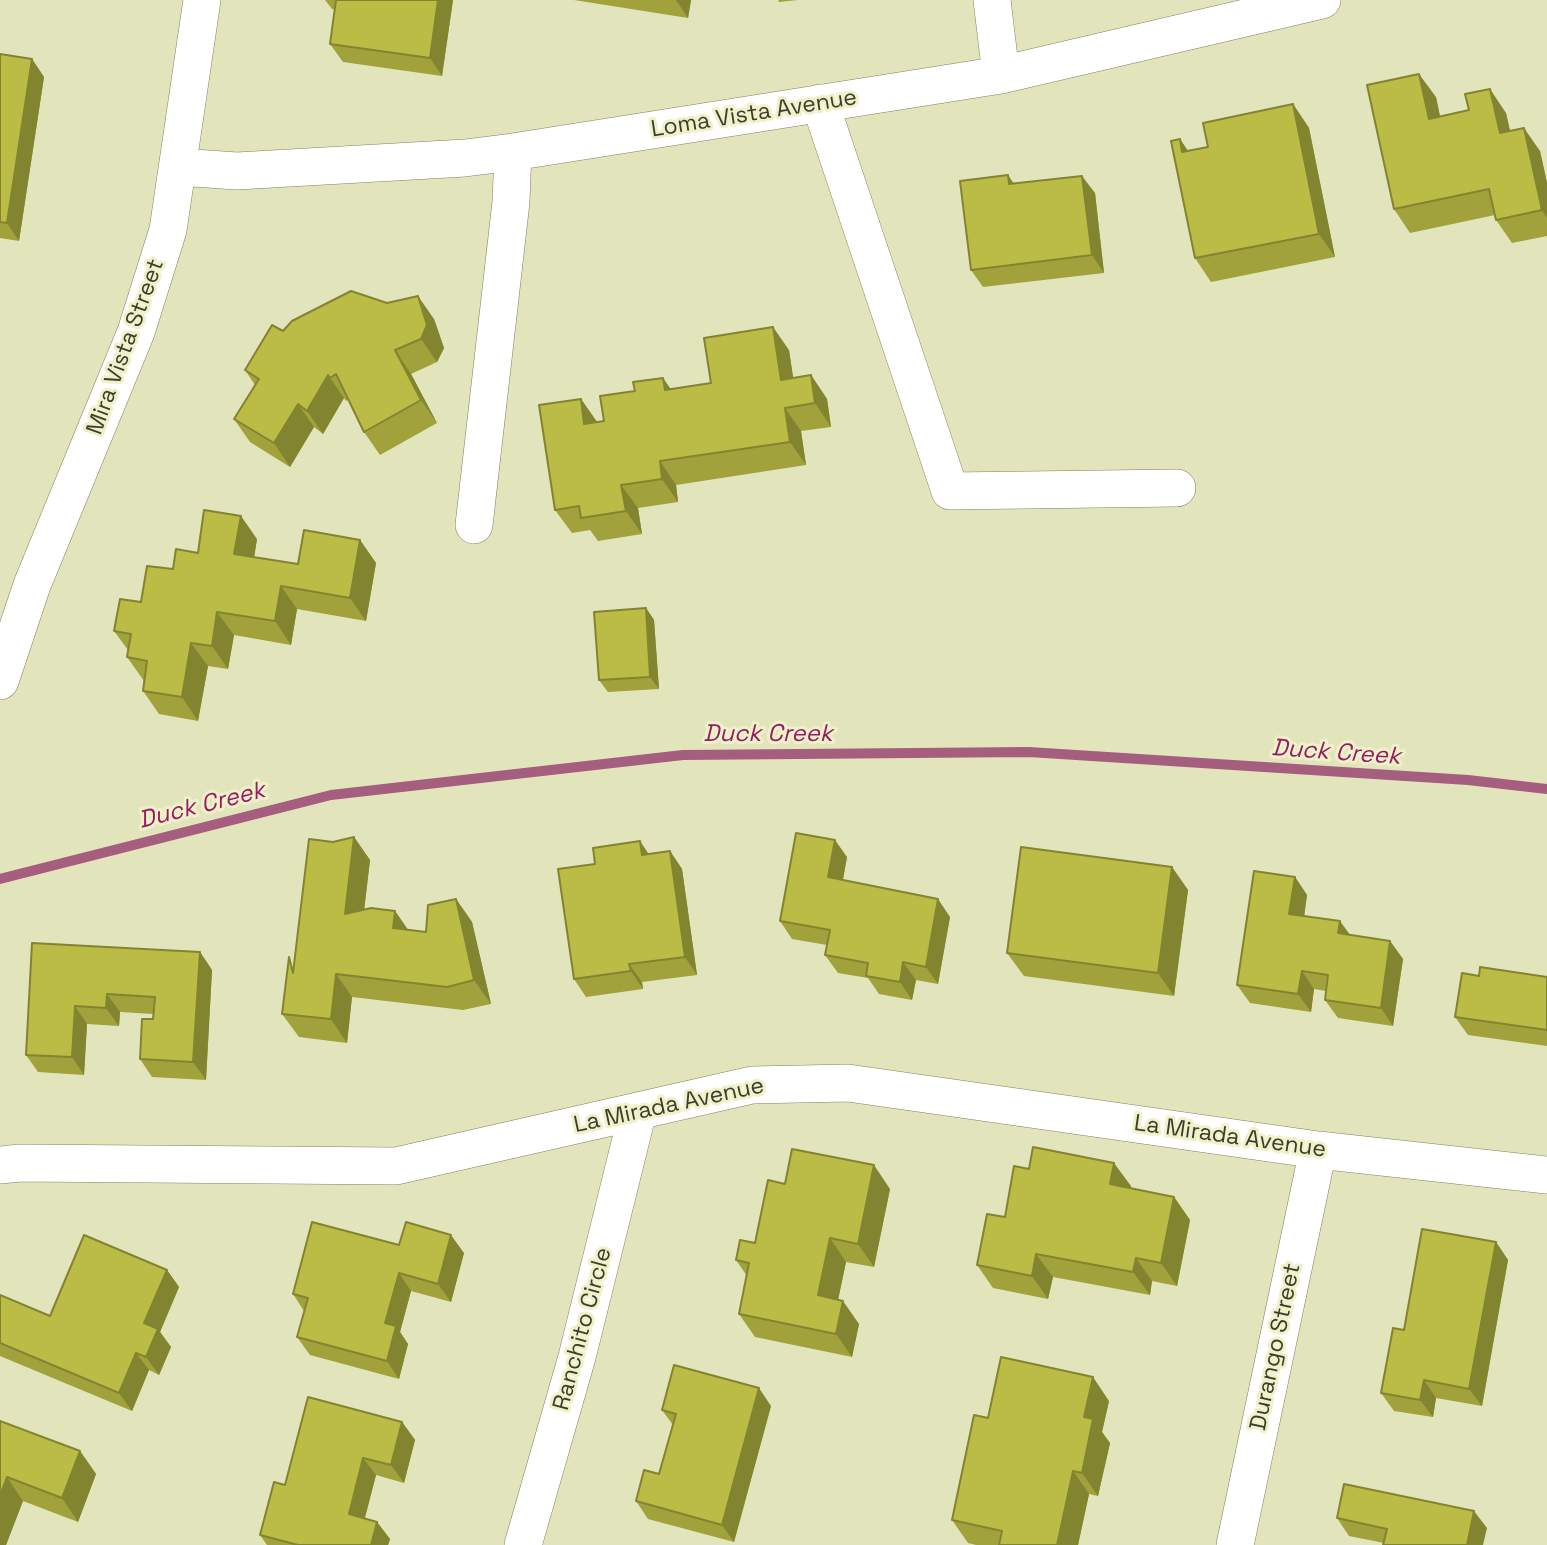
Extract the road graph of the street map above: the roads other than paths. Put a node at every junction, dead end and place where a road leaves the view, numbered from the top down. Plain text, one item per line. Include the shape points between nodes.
1 (202, 0) edge
2 (992, 0) edge
3 (1322, 0) edge
4 (1001, 75) junction
5 (820, 103) junction
6 (513, 152) junction
7 (179, 167) junction
8 (1177, 488) dead end
9 (474, 525) dead end
10 (0, 681) edge
11 (638, 1111) junction
12 (1318, 1150) junction
13 (0, 1165) edge
14 (1547, 1175) edge
15 (523, 1545) edge
16 (1235, 1545) edge

1 - 7 street, Mira Vista Street
2 - 4 street
3 - 4 street, Loma Vista Avenue
4 - 5 street, Loma Vista Avenue
5 - 6 street, Loma Vista Avenue
5 - 8 street via 950,491
6 - 7 street, Loma Vista Avenue via 237,171
6 - 9 street
7 - 10 street, Mira Vista Street via 168,230 136,332 32,585
11 - 12 street, La Mirada Avenue via 752,1085 848,1083
11 - 13 street, La Mirada Avenue via 396,1166
11 - 15 street, Ranchito Circle via 577,1357
12 - 14 street, La Mirada Avenue
12 - 16 street, Durango Street

